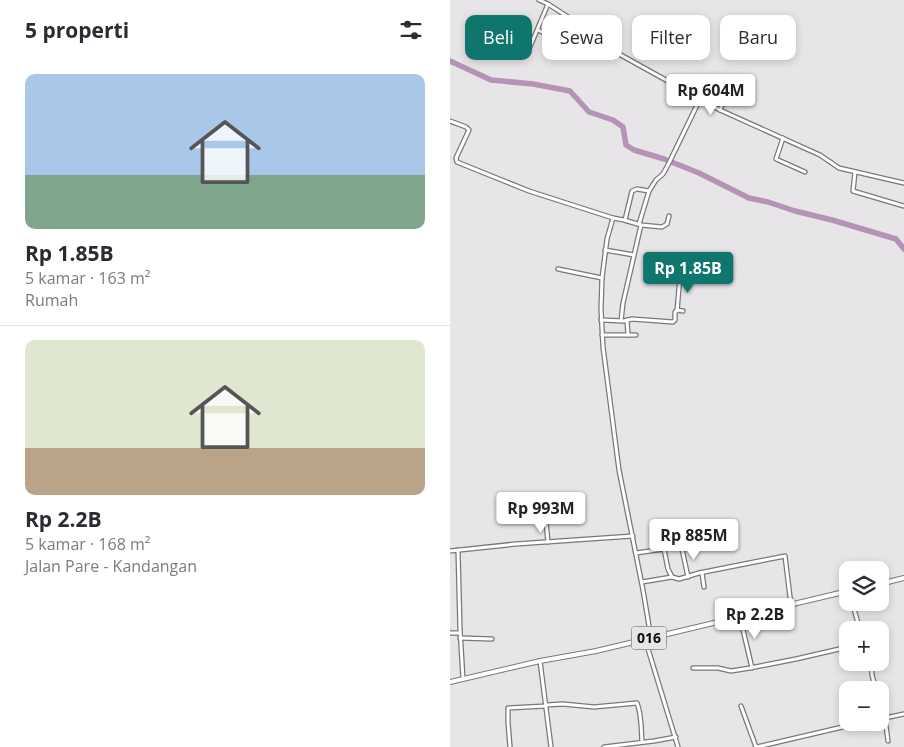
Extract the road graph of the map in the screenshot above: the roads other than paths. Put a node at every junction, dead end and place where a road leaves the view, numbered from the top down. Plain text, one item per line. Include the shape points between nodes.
1 (539, 0) edge
2 (548, 4) junction
3 (538, 30) junction
4 (542, 32) edge
5 (532, 44) edge
6 (728, 93) dead end
7 (700, 99) junction
8 (720, 110) junction
9 (450, 121) edge
10 (783, 138) junction
11 (805, 172) dead end
12 (856, 172) junction
13 (904, 183) edge
14 (649, 191) junction
15 (904, 206) edge
16 (668, 216) dead end
17 (613, 218) junction
18 (625, 220) junction
19 (640, 224) junction
20 (606, 250) junction
21 (634, 255) junction
22 (558, 269) dead end
23 (680, 276) dead end
24 (602, 278) junction
25 (676, 311) junction
26 (683, 311) dead end
27 (601, 320) junction
28 (627, 320) junction
29 (621, 321) junction
30 (636, 334) dead end
31 (602, 335) junction
32 (628, 335) junction
33 (544, 501) dead end
34 (633, 536) junction
35 (548, 542) junction
36 (682, 548) dead end
37 (458, 550) junction
38 (450, 551) edge
39 (636, 553) junction
40 (702, 572) junction
41 (672, 577) junction
42 (688, 577) junction
43 (904, 578) edge
44 (642, 582) junction
45 (889, 582) edge
46 (704, 586) dead end
47 (839, 594) edge
48 (791, 605) junction
49 (740, 617) junction
50 (450, 633) edge
51 (460, 633) junction
52 (460, 638) junction
53 (651, 638) junction
54 (492, 639) dead end
55 (645, 639) junction
56 (839, 649) edge
57 (540, 661) junction
58 (693, 668) dead end
59 (752, 668) junction
60 (463, 679) junction
61 (450, 682) edge
62 (546, 705) junction
63 (741, 706) dead end
64 (904, 714) edge
65 (889, 717) edge
66 (839, 728) edge
67 (885, 731) edge
68 (676, 737) junction
69 (888, 741) dead end
70 (642, 742) junction
71 (510, 747) edge
72 (550, 747) edge
73 (604, 747) edge
74 (678, 747) edge
75 (757, 747) edge

1 - 2 street
2 - 3 street
2 - 7 street via 619,54
3 - 4 street
3 - 5 street
6 - 8 street
7 - 8 street
7 - 14 street via 663,174
8 - 10 street
9 - 17 street via 469,130 457,162 529,191
10 - 11 street via 776,159
10 - 12 street via 822,156 839,168
12 - 13 street
12 - 15 street via 852,191
14 - 18 street via 632,191
14 - 19 street
16 - 19 street via 667,224 662,227
17 - 18 street
17 - 20 street
18 - 19 street
19 - 21 street
20 - 21 street
20 - 24 street
21 - 29 street
22 - 24 street
23 - 25 street
24 - 27 street
25 - 26 street
25 - 28 street via 673,322
27 - 29 street
27 - 31 street
28 - 29 street
28 - 32 street
30 - 32 street
31 - 32 street
31 - 34 street via 619,470
33 - 35 street
34 - 35 street
34 - 39 street
35 - 37 street
36 - 42 street
37 - 38 street
37 - 51 street
39 - 41 street via 664,549
39 - 44 street
40 - 42 street
40 - 46 street
40 - 48 street via 785,556
41 - 42 street
41 - 44 street
43 - 45 main road
44 - 53 street
47 - 48 main road, 016
48 - 49 main road, 016
49 - 53 main road, 016
49 - 59 street
50 - 51 street
51 - 52 street
52 - 54 street
52 - 60 street
53 - 55 main road, 016
55 - 57 main road, 016
55 - 68 street
56 - 59 street
57 - 60 main road, 016
57 - 62 street
58 - 59 street via 731,671
60 - 61 main road, 016
62 - 70 street via 594,707 638,703
62 - 71 street via 508,708
62 - 72 street
63 - 75 street
64 - 65 street
66 - 75 street
67 - 69 street
68 - 70 street
68 - 74 street
70 - 73 street

